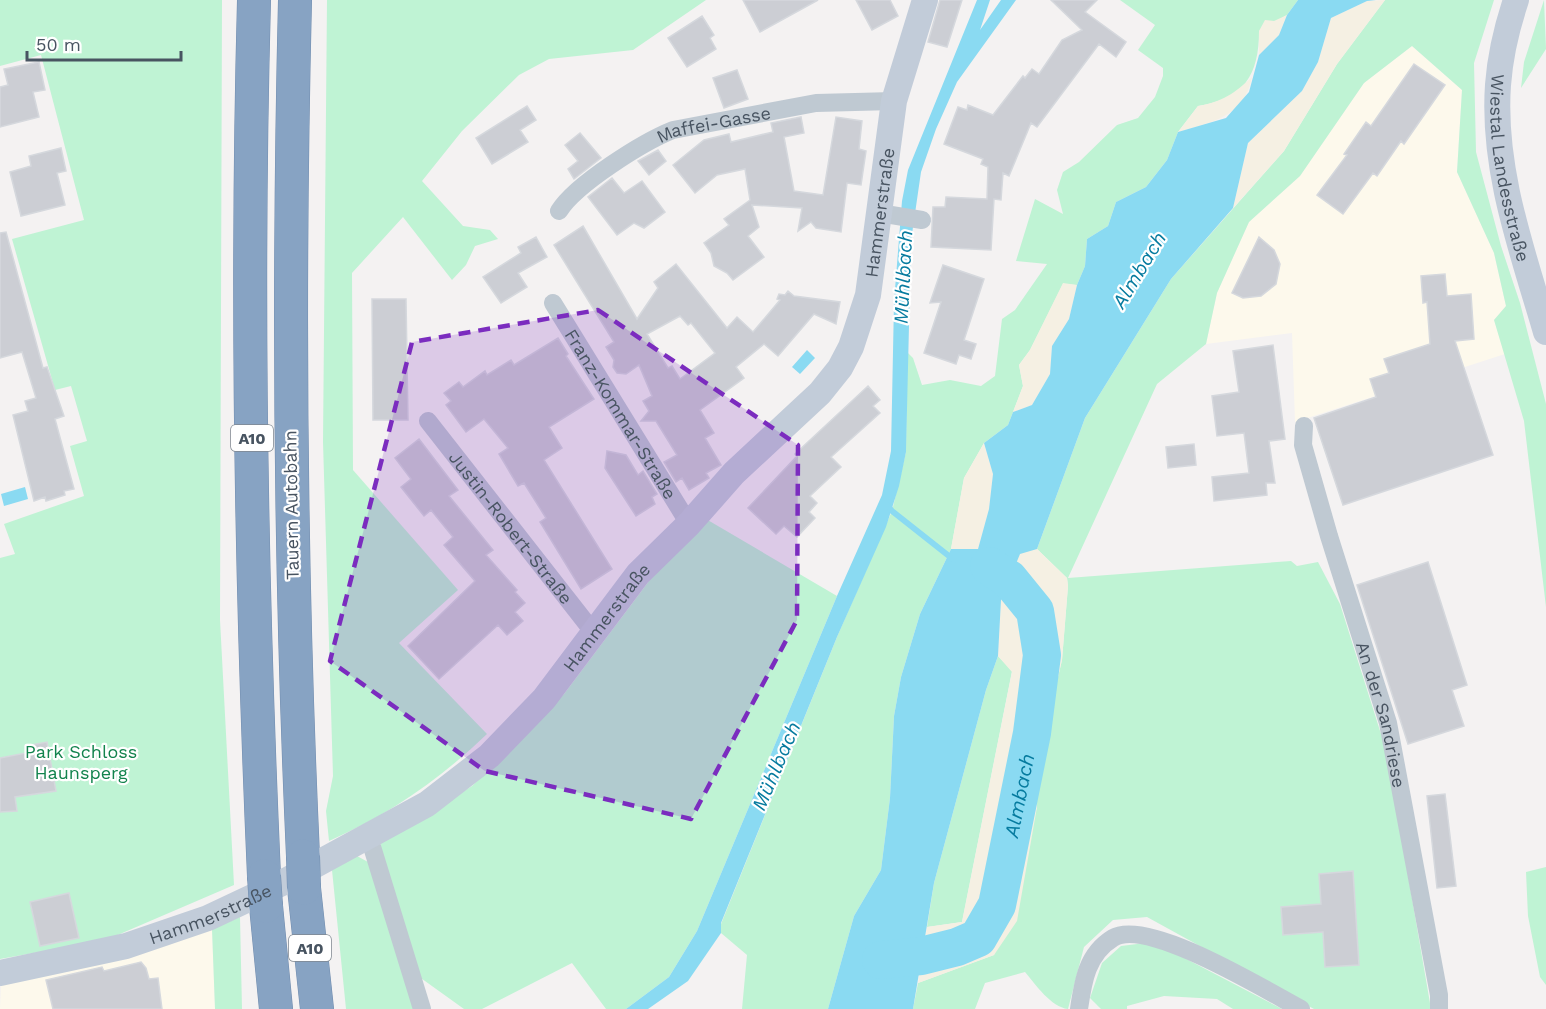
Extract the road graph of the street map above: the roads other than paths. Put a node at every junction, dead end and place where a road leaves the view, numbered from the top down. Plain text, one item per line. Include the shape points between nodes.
1 (254, 0) edge
2 (295, 0) edge
3 (925, 0) edge
4 (1516, 0) edge
5 (894, 101) junction
6 (559, 211) dead end
7 (884, 214) junction
8 (918, 220) dead end
9 (553, 303) dead end
10 (1546, 332) edge
11 (428, 421) dead end
12 (1304, 426) dead end
13 (689, 524) junction
14 (594, 633) junction
15 (369, 837) junction
16 (0, 973) edge
17 (276, 1009) edge
18 (317, 1009) edge
19 (422, 1009) edge
20 (1079, 1009) edge
21 (1301, 1009) edge
22 (1440, 1009) edge

1 - 17 highway, Tauern Autobahn / A10 via 250,127 253,621 265,891
2 - 18 highway, Tauern Autobahn / A10 via 290,442 293,639 303,872
3 - 5 street, Hammerstraße
4 - 10 street, Wiestal Landesstraße via 1507,28 1498,86 1499,146 1510,205
5 - 6 street, Maffei-Gasse via 816,103 673,130 617,162 566,200
5 - 7 street, Hammerstraße
7 - 8 street
7 - 13 street, Hammerstraße via 868,295 840,368 820,393 734,473
9 - 13 street, Franz-Kommar-Straße
11 - 14 street, Justin-Robert-Straße
12 - 22 street, An der Sandriese via 1303,445 1388,723
13 - 14 street, Hammerstraße via 638,574
14 - 15 street, Hammerstraße via 544,699 489,756 427,804
15 - 16 street, Hammerstraße via 208,918 126,946
15 - 19 street
20 - 21 street via 1085,973 1097,952 1115,936 1146,934 1184,948

